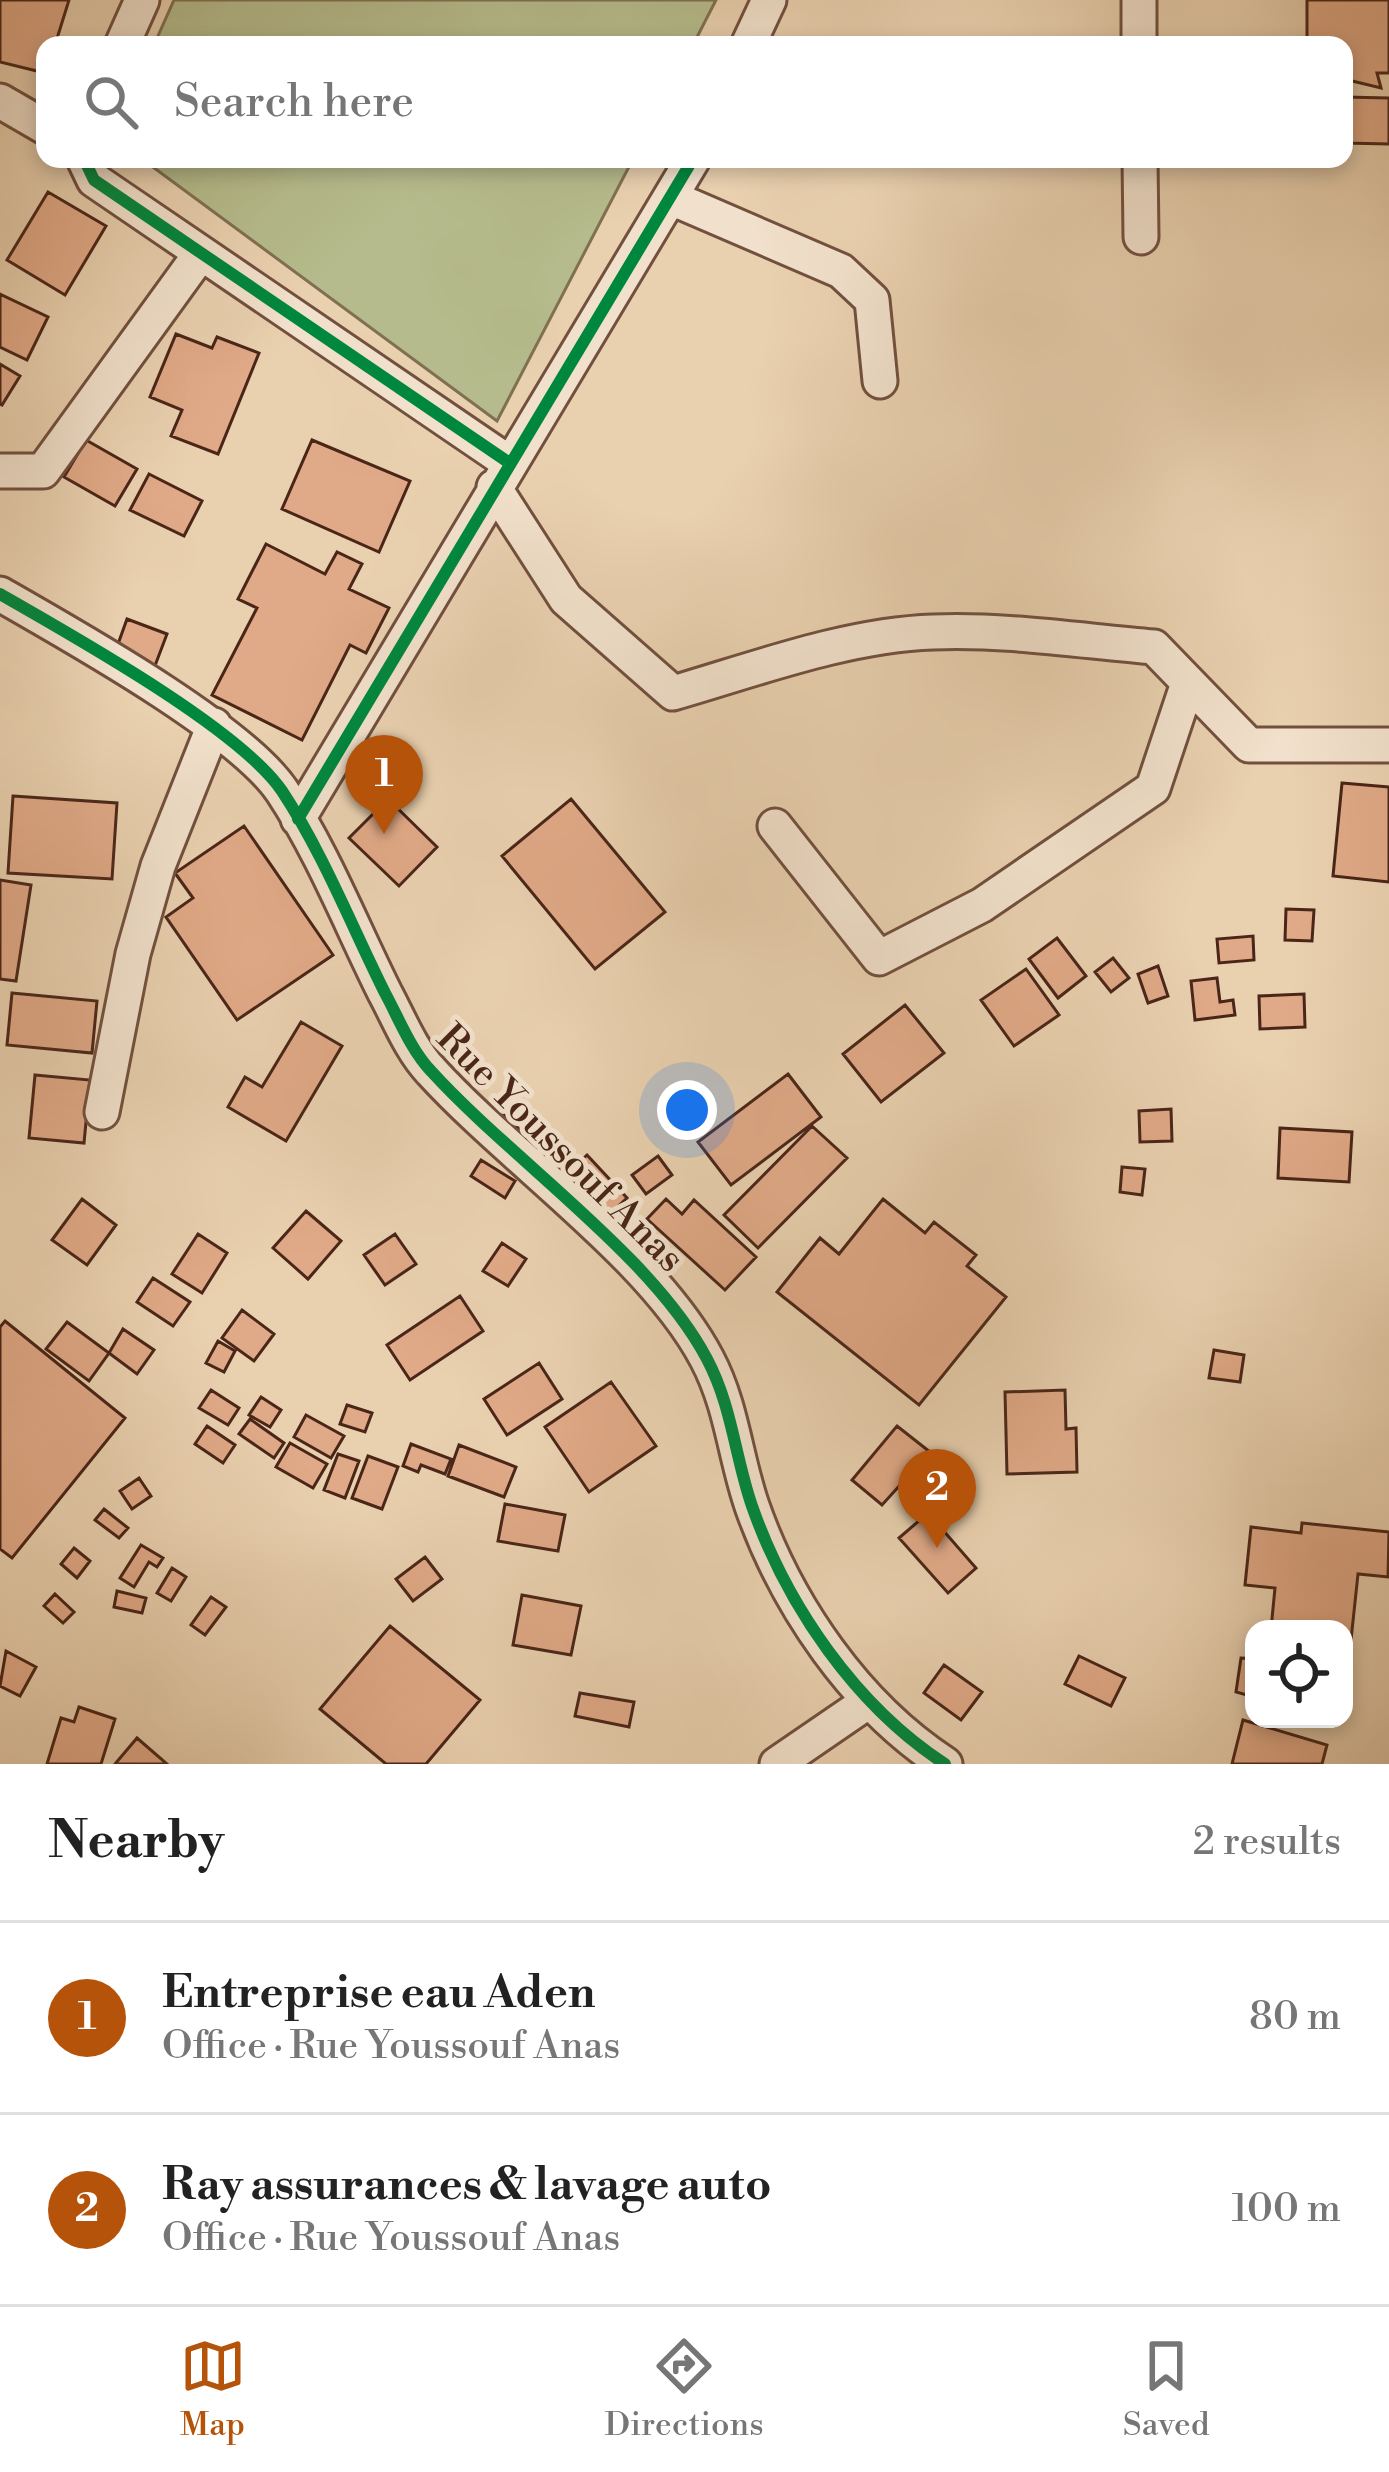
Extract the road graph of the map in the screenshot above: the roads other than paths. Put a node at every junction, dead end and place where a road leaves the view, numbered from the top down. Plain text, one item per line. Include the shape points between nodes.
1 (142, 0) edge
2 (769, 0) edge
3 (1139, 0) edge
4 (126, 36) edge
5 (752, 36) edge
6 (1139, 36) edge
7 (0, 101) edge
8 (36, 122) edge
9 (88, 168) edge
10 (689, 168) edge
11 (1140, 168) edge
12 (674, 199) junction
13 (1141, 237) dead end
14 (201, 253) junction
15 (880, 381) dead end
16 (0, 471) edge
17 (501, 475) junction
18 (0, 595) edge
19 (1188, 682) junction
20 (214, 725) junction
21 (1389, 745) edge
22 (298, 819) junction
23 (775, 826) dead end
24 (102, 1112) dead end
25 (869, 1701) junction
26 (777, 1764) edge
27 (945, 1764) edge

1 - 4 street
2 - 5 street
3 - 6 street
7 - 8 street
9 - 14 street via 94,180
10 - 12 street
11 - 13 street
12 - 15 street via 841,271 872,301
12 - 17 street
14 - 16 street via 43,471
14 - 17 street
17 - 19 street via 566,599 673,693 825,650 932,632 1154,647
17 - 22 street
18 - 20 street, Rue Youssouf Anas
19 - 21 street via 1249,745
19 - 23 street via 1153,788 982,905 879,958
20 - 22 street, Rue Youssouf Anas via 279,787
20 - 24 street via 158,866
22 - 25 street, Rue Youssouf Anas via 428,1068 666,1298 707,1358 784,1579
25 - 26 street
25 - 27 street, Rue Youssouf Anas

